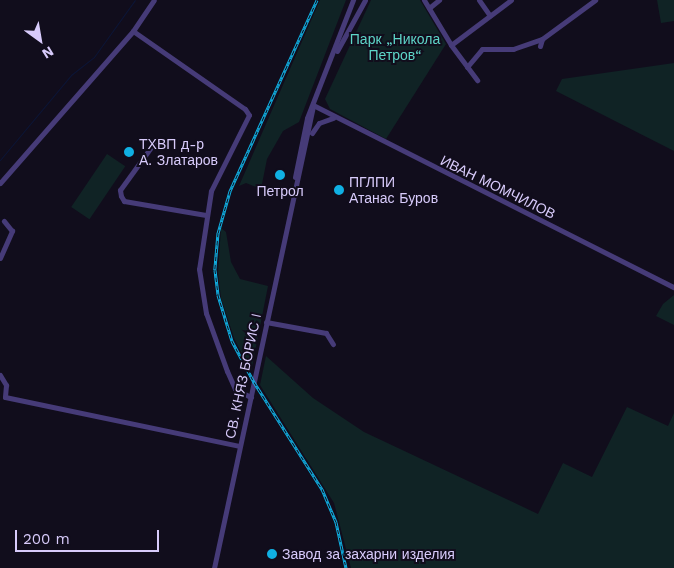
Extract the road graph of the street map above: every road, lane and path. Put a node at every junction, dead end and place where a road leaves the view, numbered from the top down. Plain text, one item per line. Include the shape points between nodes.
1 (154, 0) edge
2 (354, 0) edge
3 (365, 0) edge
4 (424, 0) edge
5 (439, 0) edge
6 (479, 0) edge
7 (511, 0) edge
8 (595, 0) edge
9 (429, 8) junction
10 (490, 16) junction
11 (133, 31) junction
12 (542, 39) junction
13 (451, 45) junction
14 (540, 46) dead end
15 (331, 60) junction
16 (467, 67) junction
17 (478, 80) dead end
18 (313, 106) junction
19 (333, 118) junction
20 (154, 143) dead end
21 (307, 145) junction
22 (0, 183) edge
23 (294, 188) junction
24 (206, 215) junction
25 (4, 221) dead end
26 (0, 258) edge
27 (674, 287) edge
28 (266, 322) junction
29 (333, 344) dead end
30 (0, 375) edge
31 (251, 397) junction
32 (239, 446) junction
33 (214, 568) edge

1 - 11 street
2 - 15 street, СВ. КНЯЗ БОРИС I
3 - 15 street
4 - 9 street
5 - 9 street
6 - 10 street
7 - 10 street
8 - 12 street
9 - 13 street
10 - 13 street
11 - 22 street
11 - 24 street via 245,109 249,115 211,191
12 - 14 street
12 - 16 street via 512,49 482,49
13 - 16 street
15 - 18 street, СВ. КНЯЗ БОРИС I
16 - 17 street
18 - 19 street, ИВАН МОМЧИЛОВ
18 - 21 street, СВ. КНЯЗ БОРИС I
18 - 23 street, СВ. КНЯЗ БОРИС I via 296,162
19 - 21 street via 316,126
19 - 27 street, ИВАН МОМЧИЛОВ
20 - 24 street via 120,190 121,196 124,200
21 - 23 street, СВ. КНЯЗ БОРИС I
23 - 28 street, СВ. КНЯЗ БОРИС I
24 - 31 street via 199,269 206,313 235,389
25 - 26 street via 12,231
28 - 29 street via 326,333
28 - 31 street, СВ. КНЯЗ БОРИС I
30 - 32 street via 6,386 6,396
31 - 32 street, СВ. КНЯЗ БОРИС I
32 - 33 street, СВ. КНЯЗ БОРИС I

